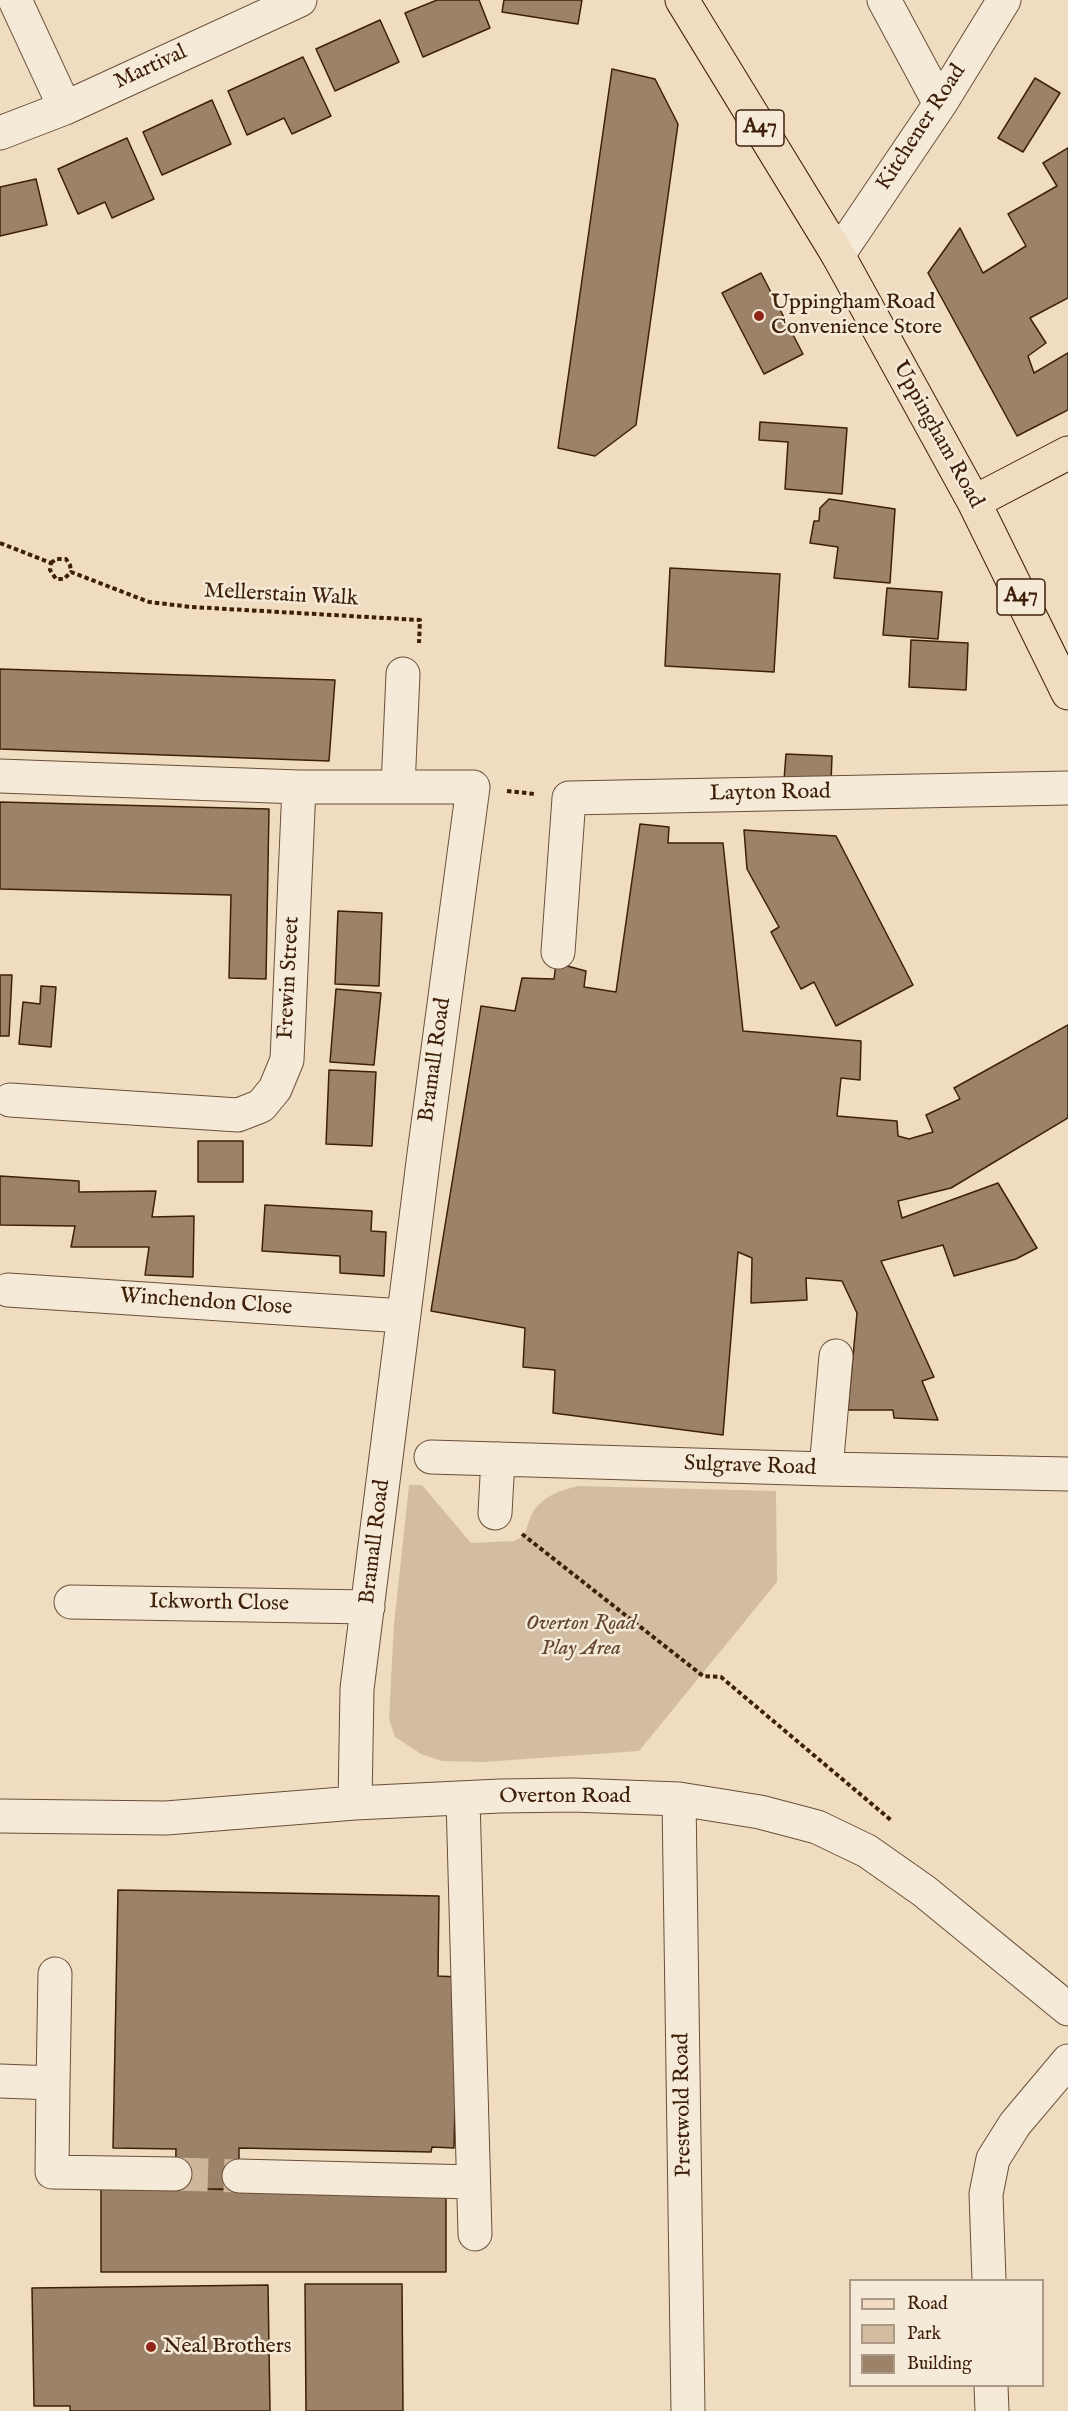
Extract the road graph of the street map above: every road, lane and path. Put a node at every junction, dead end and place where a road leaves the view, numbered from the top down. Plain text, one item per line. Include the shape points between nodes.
1 (15, 0) edge
2 (300, 0) edge
3 (682, 0) edge
4 (884, 0) edge
5 (1004, 0) edge
6 (940, 104) junction
7 (65, 108) junction
8 (0, 133) edge
9 (838, 255) junction
10 (1068, 453) edge
11 (974, 502) junction
12 (0, 543) edge
13 (51, 563) junction
14 (71, 572) junction
15 (419, 644) dead end
16 (403, 674) dead end
17 (1068, 693) edge
18 (0, 776) edge
19 (299, 787) junction
20 (398, 787) junction
21 (473, 787) junction
22 (1068, 788) edge
23 (568, 798) junction
24 (558, 952) dead end
25 (10, 1100) dead end
26 (8, 1290) dead end
27 (403, 1316) junction
28 (836, 1356) dead end
29 (431, 1457) dead end
30 (498, 1459) junction
31 (826, 1469) junction
32 (1068, 1474) edge
33 (495, 1513) joint
34 (71, 1602) dead end
35 (368, 1607) junction
36 (463, 1798) junction
37 (679, 1799) junction
38 (355, 1803) junction
39 (0, 1816) edge
40 (894, 1824) dead end
41 (56, 1974) dead end
42 (1068, 2009) edge
43 (1068, 2061) edge
44 (0, 2081) edge
45 (53, 2083) junction
46 (176, 2174) tunnel mouth
47 (239, 2176) tunnel mouth
48 (473, 2182) junction
49 (475, 2234) dead end
50 (989, 2279) edge
51 (991, 2387) edge
52 (688, 2411) edge
53 (992, 2411) edge

1 - 7 street
2 - 7 street, Martival
3 - 9 main road, Uppingham Road / A47
4 - 6 street
5 - 6 street, Kitchener Road
6 - 9 street, Kitchener Road
7 - 8 street, Martival
9 - 11 main road, Uppingham Road / A47
10 - 11 main road
11 - 17 main road, Uppingham Road / A47
12 - 13 path, Mellerstain Walk
13 - 14 path via 66,559
13 - 14 path, Mellerstain Walk via 50,570 57,579
14 - 15 path, Mellerstain Walk via 149,602 420,620
16 - 20 street
18 - 19 street
19 - 20 street
19 - 25 street, Frewin Street via 287,1060 275,1089 261,1106 238,1115
20 - 21 street
21 - 23 path
21 - 27 street, Bramall Road
22 - 23 street, Layton Road
23 - 24 street
26 - 27 street, Winchendon Close
27 - 35 street, Bramall Road
28 - 31 street
29 - 30 street, Sulgrave Road
30 - 31 street, Sulgrave Road
30 - 33 street
31 - 32 street, Sulgrave Road
33 - 40 path via 703,1676 721,1677
34 - 35 street, Ickworth Close
35 - 38 street, Bramall Road via 357,1689
36 - 37 street, Overton Road via 573,1795
36 - 38 street, Overton Road
36 - 48 street
37 - 42 street, Overton Road via 760,1812 817,1827 867,1851 924,1891
37 - 52 street, Prestwold Road
38 - 39 street, Overton Road via 166,1818
41 - 45 street
43 - 50 street via 1016,2124 993,2159 986,2194
44 - 45 street
45 - 46 street via 52,2172
47 - 48 street
48 - 49 street
51 - 53 street

